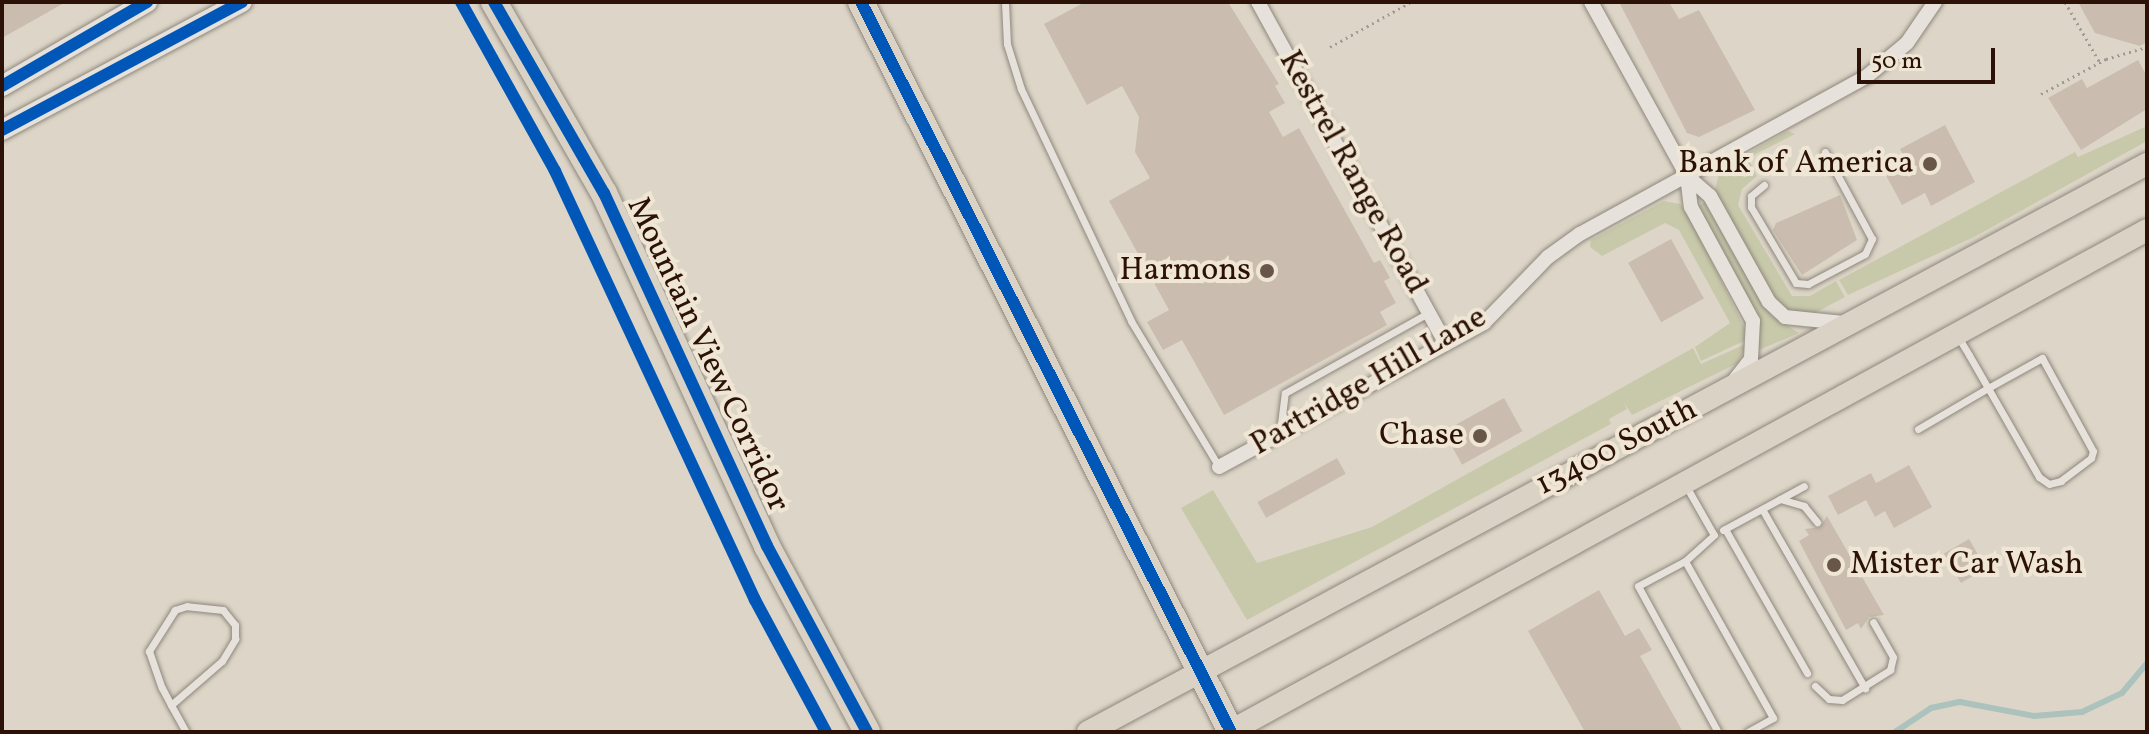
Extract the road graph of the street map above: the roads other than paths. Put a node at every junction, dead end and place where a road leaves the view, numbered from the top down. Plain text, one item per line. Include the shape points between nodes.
1 (147, 2) edge
2 (242, 2) edge
3 (494, 2) edge
4 (861, 2) edge
5 (1005, 2) edge
6 (1258, 2) edge
7 (1591, 2) edge
8 (1935, 2) edge
9 (2, 86) edge
10 (2, 130) edge
11 (1825, 152) dead end
12 (2147, 164) edge
13 (1687, 176) junction
14 (1764, 185) dead end
15 (2147, 230) edge
16 (1428, 313) junction
17 (1856, 324) junction
18 (1956, 334) junction
19 (1446, 344) junction
20 (1988, 388) junction
21 (1725, 393) junction
22 (1918, 429) dead end
23 (1279, 434) junction
24 (1219, 467) joint
25 (1685, 484) junction
26 (1804, 486) dead end
27 (1779, 499) junction
28 (1762, 509) junction
29 (1817, 522) dead end
30 (1725, 529) junction
31 (1714, 535) junction
32 (1685, 561) junction
33 (1873, 622) dead end
34 (1200, 670) junction
35 (1807, 673) dead end
36 (1815, 686) dead end
37 (1865, 688) junction
38 (171, 705) junction
39 (186, 732) edge
40 (867, 732) edge
41 (1088, 732) edge
42 (1230, 732) edge
43 (1718, 732) edge
44 (1748, 732) edge

1 - 9 street
2 - 10 street
3 - 40 highway, Mountain View Corridor via 604,193 761,534
4 - 34 highway
5 - 24 lane, Partridge Hill Lane via 1007,44 1021,89 1131,321
6 - 16 street, Kestrel Range Road
7 - 13 street
8 - 13 street, Partridge Hill Lane via 1907,43 1882,66
11 - 14 lane via 1872,245 1814,282 1801,285 1791,279 1751,207 1751,196
12 - 17 main road, 13400 South
13 - 17 street via 1710,196 1775,309 1803,322
13 - 19 street, Partridge Hill Lane via 1556,250 1491,316
13 - 21 street via 1691,207 1747,308 1755,335 1751,359
15 - 18 main road, 13400 South
16 - 19 street, Kestrel Range Road
16 - 23 lane via 1285,393
17 - 21 main road, 13400 South
18 - 20 lane
18 - 25 main road, 13400 South
19 - 23 street, Partridge Hill Lane
20 - 20 lane via 2042,358 2093,451 2088,464 2061,481 2049,484 2039,477
20 - 22 lane
21 - 34 main road, 13400 South
23 - 24 street, Partridge Hill Lane
25 - 31 lane
25 - 42 main road, 13400 South
26 - 27 lane
27 - 28 lane
27 - 29 lane via 1804,506
28 - 30 lane
28 - 37 lane
30 - 31 lane
30 - 35 lane
31 - 32 lane
32 - 43 lane via 1638,586
32 - 44 lane via 1773,718
33 - 37 lane via 1893,657 1890,670
34 - 41 main road, 13400 South
34 - 42 highway
36 - 37 lane via 1829,699 1842,700
38 - 38 lane via 149,651 162,624 187,606 223,610 235,625 235,639 212,671
38 - 39 lane

